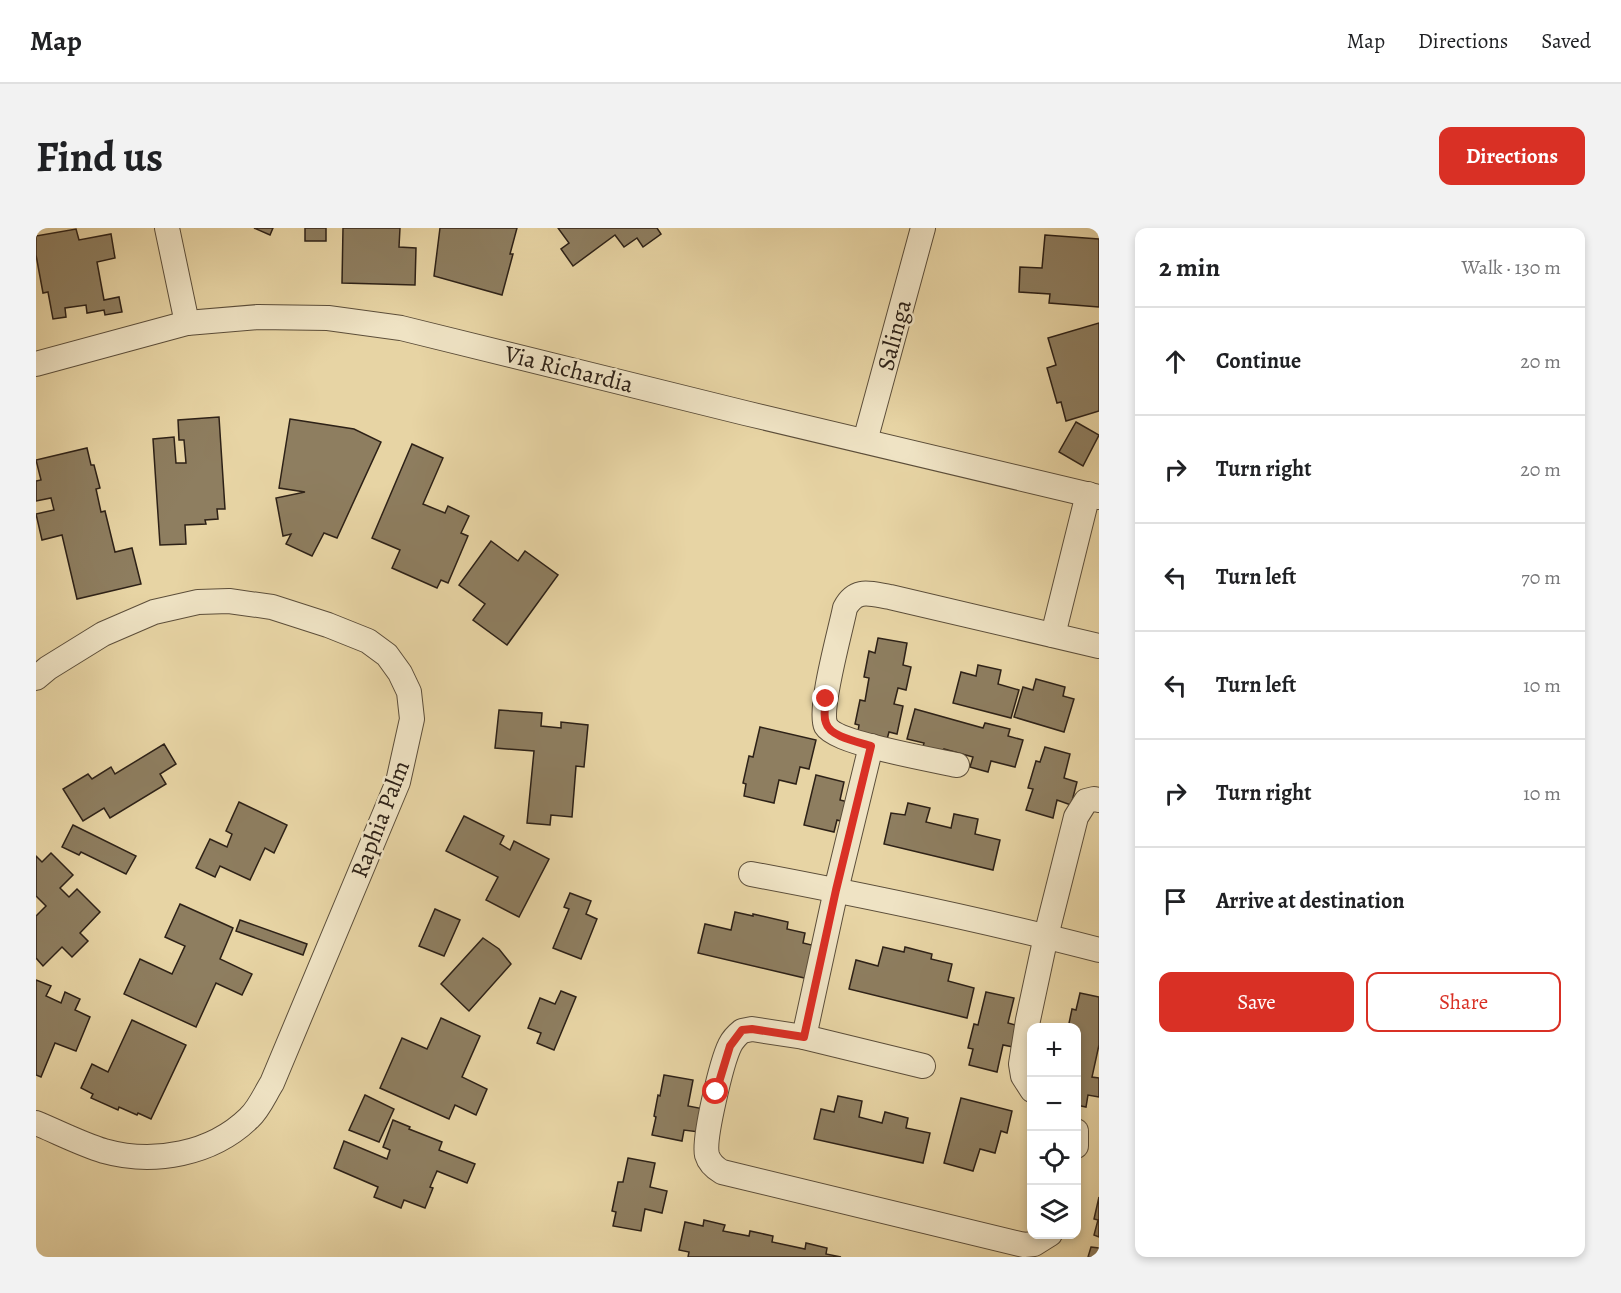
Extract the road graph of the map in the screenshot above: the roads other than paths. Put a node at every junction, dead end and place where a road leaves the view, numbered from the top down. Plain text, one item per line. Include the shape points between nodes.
1 (167, 228) edge
2 (923, 228) edge
3 (187, 323) junction
4 (36, 364) edge
5 (865, 441) junction
6 (1094, 496) edge
7 (1053, 634) junction
8 (1099, 646) edge
9 (36, 678) edge
10 (871, 746) junction
11 (957, 765) dead end
12 (1099, 800) edge
13 (751, 873) dead end
14 (836, 890) junction
15 (1046, 936) junction
16 (1099, 950) edge
17 (804, 1037) junction
18 (923, 1066) dead end
19 (1027, 1082) edge
20 (36, 1123) edge
21 (1042, 1239) edge

1 - 3 street
2 - 5 street, Salinga
3 - 4 street, Via Richardia
3 - 5 street, Via Richardia via 258,317 328,318 401,328
5 - 6 street, Via Richardia
6 - 7 street
7 - 8 street
7 - 10 street via 890,597 856,595 845,608 824,715 832,732
9 - 20 street, Raphia Palm via 103,634 153,612 198,602 229,601 272,607 368,641 387,655 400,673 409,692 412,719 398,782 272,1083 251,1117 222,1140 194,1150 134,1157 104,1150
10 - 11 street
10 - 14 street
12 - 15 street via 1086,801 1076,817
13 - 14 street
14 - 15 street
14 - 17 street
15 - 16 street
15 - 19 street via 1021,1064
17 - 18 street
17 - 21 street via 752,1029 742,1030 735,1037 707,1131 707,1155 716,1168 751,1180 1024,1245

